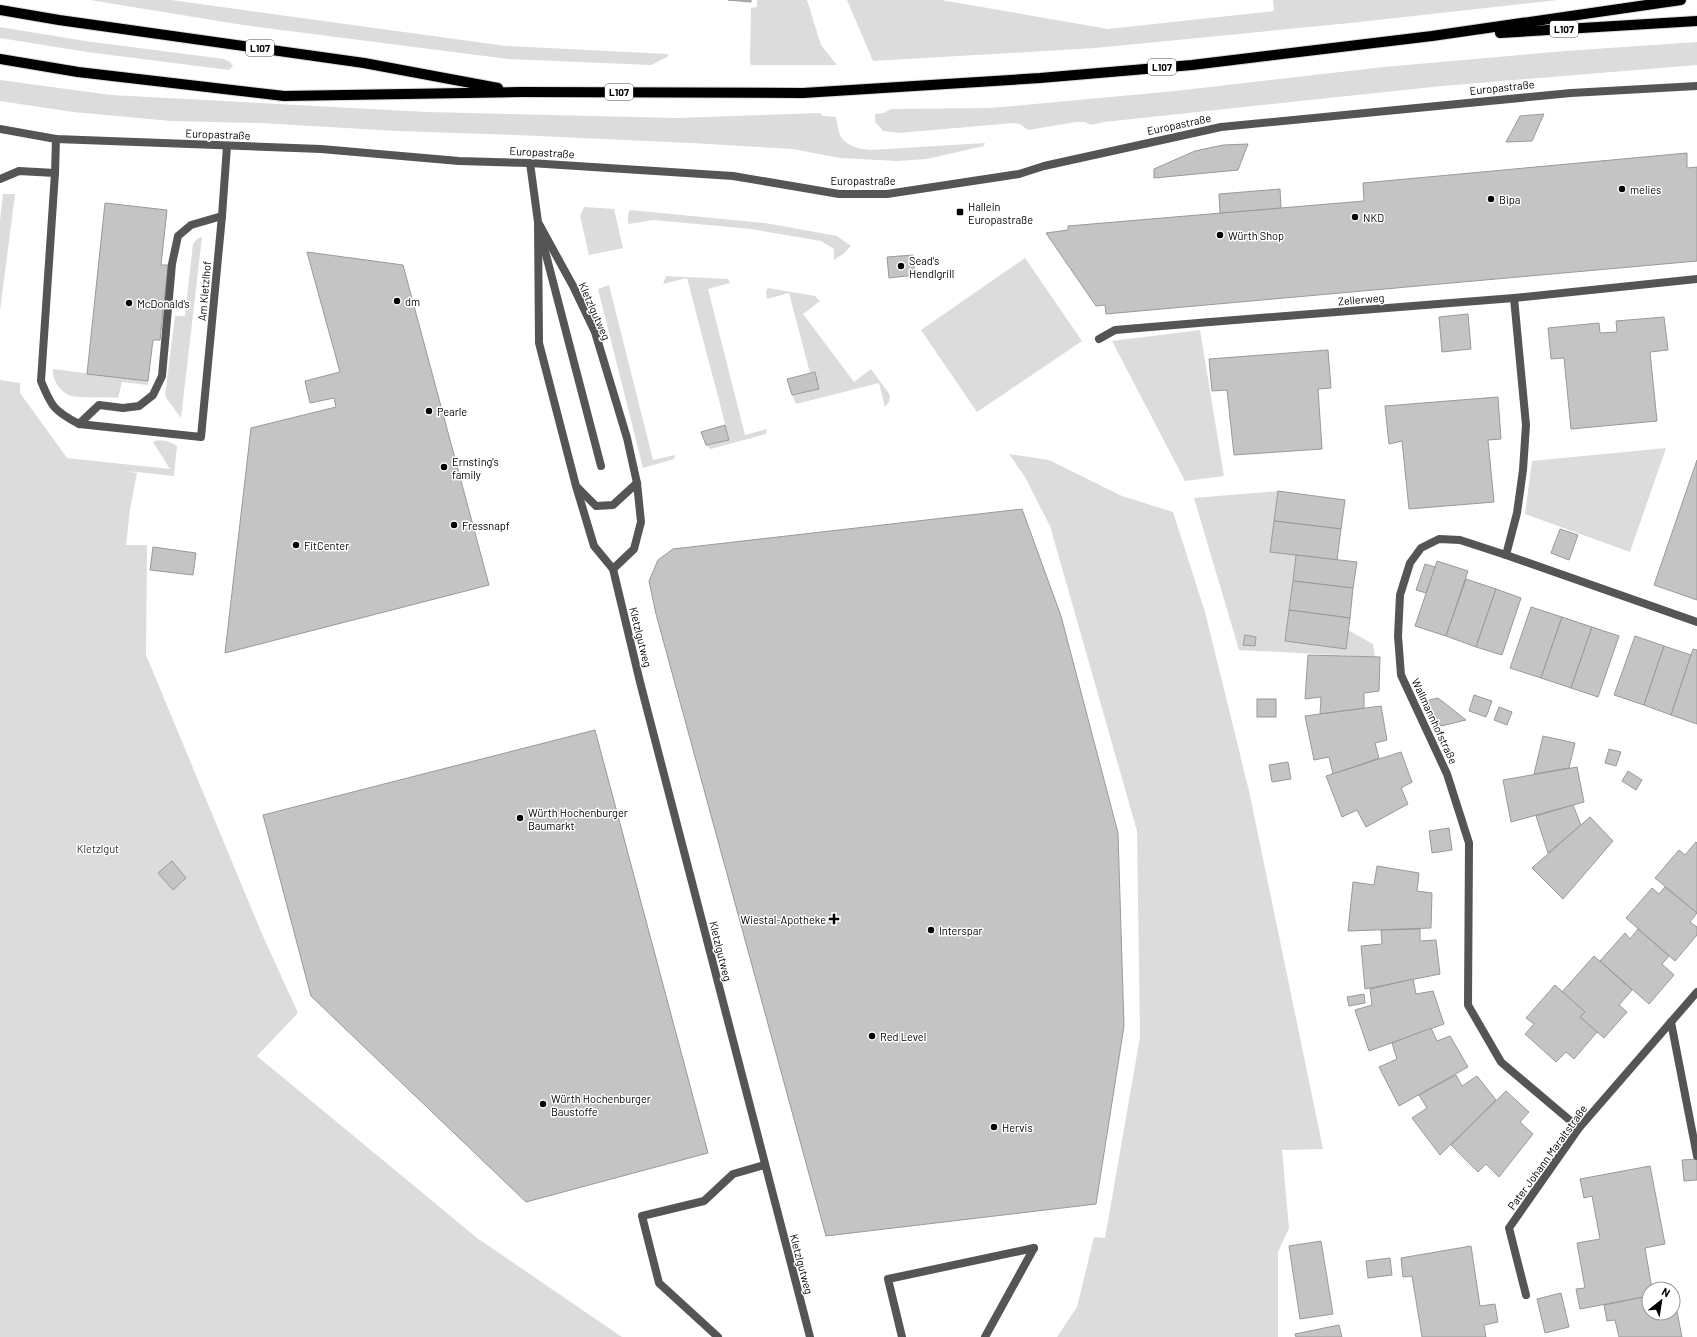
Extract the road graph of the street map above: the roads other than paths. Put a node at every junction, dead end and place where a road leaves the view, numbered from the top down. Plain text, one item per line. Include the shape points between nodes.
1 (1681, 0) edge
2 (0, 10) edge
3 (1697, 21) edge
4 (1432, 36) junction
5 (0, 59) edge
6 (1697, 86) edge
7 (520, 92) junction
8 (0, 129) edge
9 (56, 139) junction
10 (227, 146) junction
11 (530, 163) junction
12 (55, 173) junction
13 (0, 179) edge
14 (222, 216) junction
15 (538, 222) junction
16 (1697, 279) edge
17 (1514, 298) junction
18 (1100, 339) dead end
19 (79, 424) junction
20 (601, 466) dead end
21 (637, 483) junction
22 (576, 486) junction
23 (1506, 554) junction
24 (613, 570) junction
25 (1697, 622) edge
26 (1697, 992) edge
27 (1671, 1022) junction
28 (1579, 1128) junction
29 (1697, 1156) edge
30 (764, 1165) junction
31 (1526, 1295) dead end
32 (718, 1337) edge
33 (810, 1337) edge
34 (902, 1337) edge
35 (985, 1337) edge

1 - 4 main road, L107
2 - 7 main road, L107 via 364,63
3 - 4 main road, L107
4 - 7 main road, L107 via 1192,64 891,88 803,92
5 - 7 main road, L107 via 78,72 284,96
6 - 11 street, Europastraße via 1572,92 1221,128 1044,166 1019,174 887,194 839,194 733,176
8 - 9 street, Europastraße
9 - 10 street, Europastraße
9 - 12 street
10 - 11 street, Europastraße via 321,149 459,161
10 - 14 street, Am Kletzlhof
11 - 15 street, Kletzlgutweg
12 - 13 street via 19,171
12 - 19 street via 41,381 50,402 61,415
14 - 19 street via 190,225 178,236 172,264 162,376 153,395 139,406 123,408 99,405
14 - 19 street, Am Kletzlhof via 201,437
15 - 20 street
15 - 21 street, Kletzlgutweg via 573,286 594,332 627,438
15 - 22 street, Kletzlgutweg via 539,343
16 - 17 street, Zellerweg
17 - 18 street, Zellerweg via 1115,330
17 - 23 street via 1526,425 1517,513
21 - 22 street via 613,505 596,506
21 - 24 street, Kletzlgutweg via 640,522 634,549
22 - 24 street, Kletzlgutweg via 594,546
23 - 25 street, Wallmannhofstraße
23 - 28 street, Wallmannhofstraße via 1460,540 1439,539 1421,548 1410,562 1400,595 1398,636 1401,675 1447,774 1469,844 1468,1005 1501,1062
24 - 30 street, Kletzlgutweg
26 - 27 street, Pater Johann Maraltstraße
27 - 28 street, Pater Johann Maraltstraße
27 - 29 street
28 - 31 street, Pater Johann Maraltstraße via 1509,1228
30 - 32 street via 733,1174 704,1201 642,1216 659,1283
30 - 33 street, Kletzlgutweg
34 - 35 street via 888,1279 1034,1248

